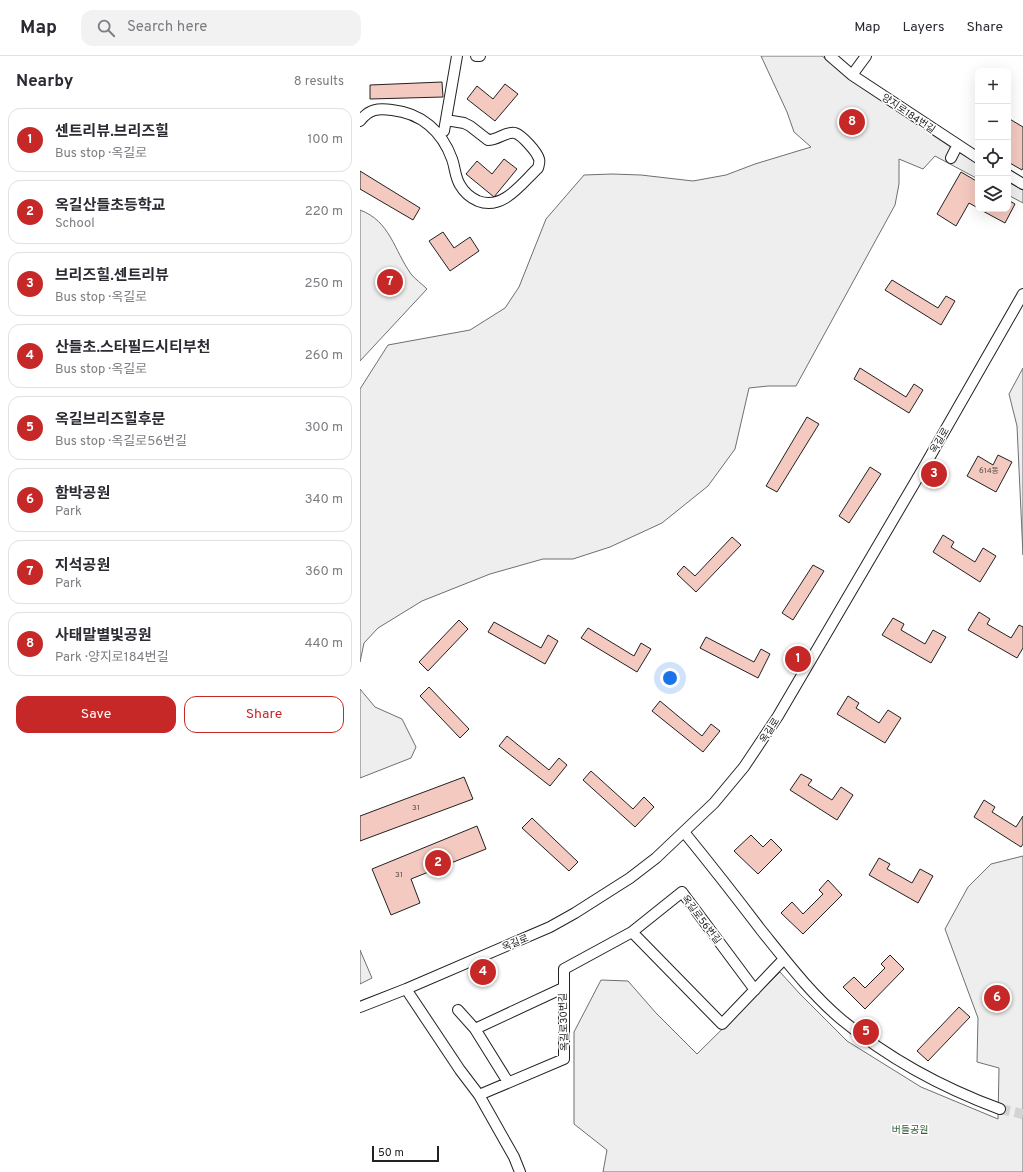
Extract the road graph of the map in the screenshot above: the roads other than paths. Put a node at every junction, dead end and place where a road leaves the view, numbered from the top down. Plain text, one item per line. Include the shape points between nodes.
1 (457, 56) edge
2 (476, 56) edge
3 (480, 56) edge
4 (830, 56) edge
5 (866, 56) edge
6 (852, 75) junction
7 (446, 120) junction
8 (360, 121) edge
9 (444, 131) dead end
10 (975, 156) edge
11 (1010, 176) edge
12 (1023, 184) edge
13 (1023, 294) edge
14 (684, 832) junction
15 (632, 932) junction
16 (784, 959) junction
17 (563, 988) junction
18 (406, 989) junction
19 (755, 990) junction
20 (360, 1007) edge
21 (458, 1010) dead end
22 (475, 1029) junction
23 (508, 1082) junction
24 (479, 1095) junction
25 (1000, 1109) tunnel mouth
26 (520, 1172) edge

1 - 7 street
2 - 3 street
4 - 6 street, 양지로184번길
5 - 6 street
6 - 10 street, 양지로184번길
7 - 8 street via 464,123 488,140 494,140 504,134 515,133 521,136 538,157 538,168 506,198 497,203 480,202 471,198 459,185 452,159 443,141 426,122 412,114 386,109 370,111
7 - 9 street
11 - 12 street
13 - 14 street, 옥길로 via 770,729 730,785
14 - 16 street
14 - 18 street, 옥길로 via 630,878 575,913 550,927
15 - 17 street via 564,969
15 - 19 street via 722,1024
15 - 19 street, 옥길로56번길 via 682,892
16 - 19 street
16 - 25 street via 842,1020 872,1043 942,1085
17 - 22 street, 옥길로30번길
17 - 23 street, 옥길로30번길 via 564,1059
18 - 20 street, 옥길로
18 - 24 street
21 - 22 street
22 - 23 street
23 - 24 street, 옥길로30번길
24 - 26 street

